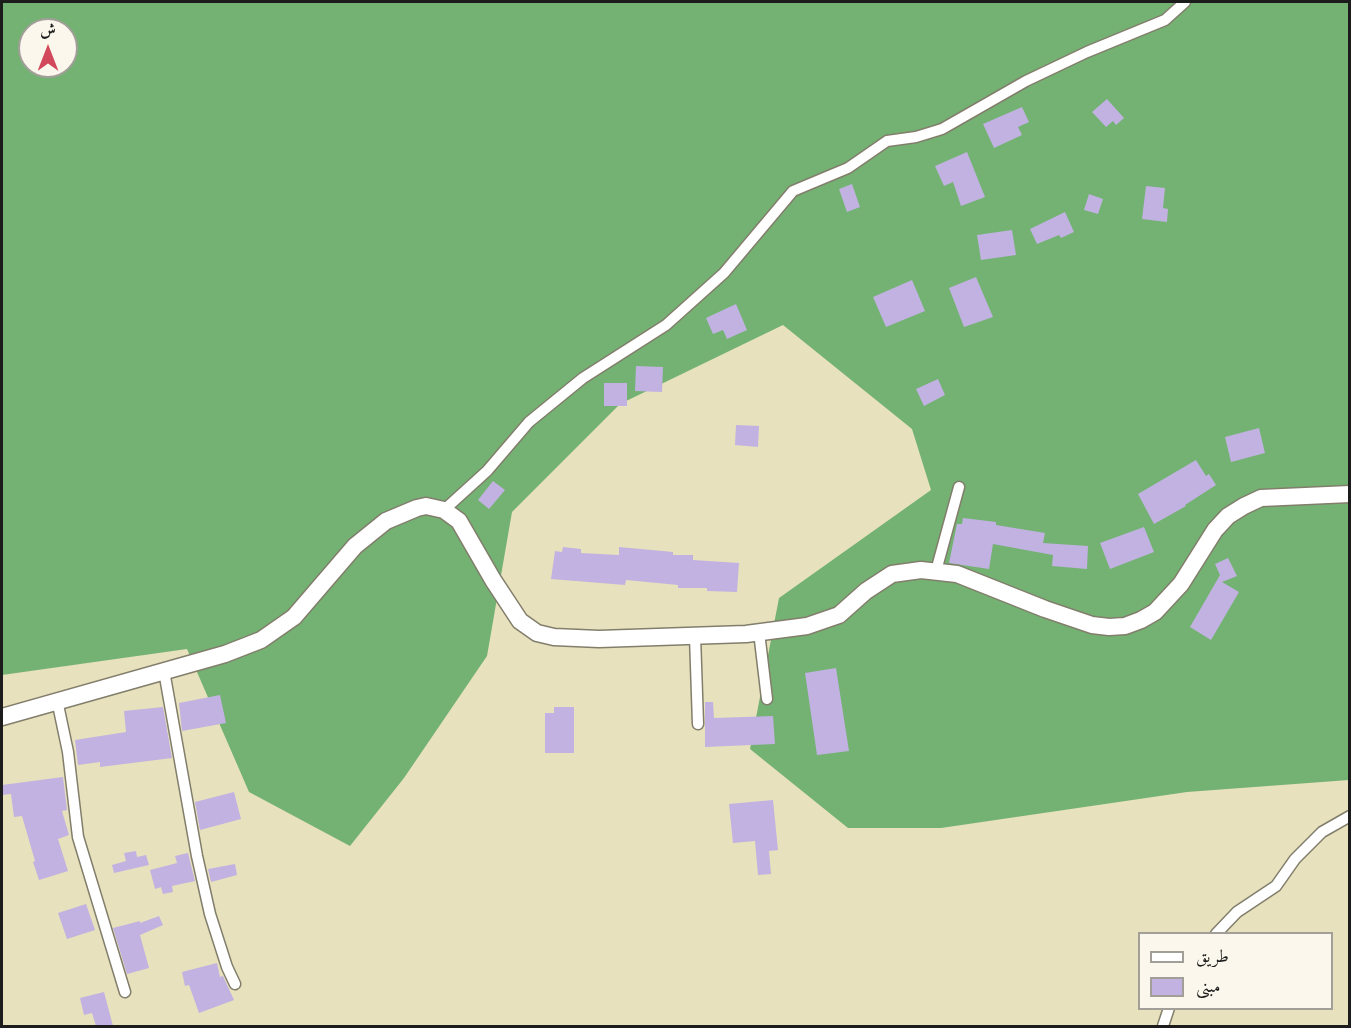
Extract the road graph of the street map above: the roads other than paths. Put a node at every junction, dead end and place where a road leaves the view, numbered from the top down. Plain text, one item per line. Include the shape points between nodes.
1 (1185, 2) edge
2 (959, 487) dead end
3 (1350, 494) edge
4 (444, 510) junction
5 (936, 571) junction
6 (759, 632) junction
7 (695, 636) junction
8 (164, 671) junction
9 (766, 699) dead end
10 (57, 700) junction
11 (2, 717) edge
12 (698, 724) dead end
13 (1350, 816) edge
14 (1217, 932) edge
15 (235, 984) dead end
16 (125, 992) dead end
17 (1168, 1010) edge
18 (1163, 1026) edge

1 - 4 street via 1166,20 1026,81 942,129 916,138 887,141 848,168 794,191 724,273 666,325 583,378 529,422 487,471
2 - 5 street
3 - 5 main road via 1262,498 1244,506 1215,530 1181,584 1155,612 1125,626 1092,625 957,574
4 - 7 main road via 459,521 520,621 537,633 599,639
4 - 8 main road via 426,506 386,521 355,546 294,617 261,640
5 - 6 main road via 892,573 838,615 807,626
6 - 7 main road
6 - 9 street
7 - 12 street
8 - 10 main road
8 - 15 street via 210,914
10 - 11 main road
10 - 16 street via 78,837
13 - 14 street via 1322,832 1276,886 1237,912
17 - 18 street

